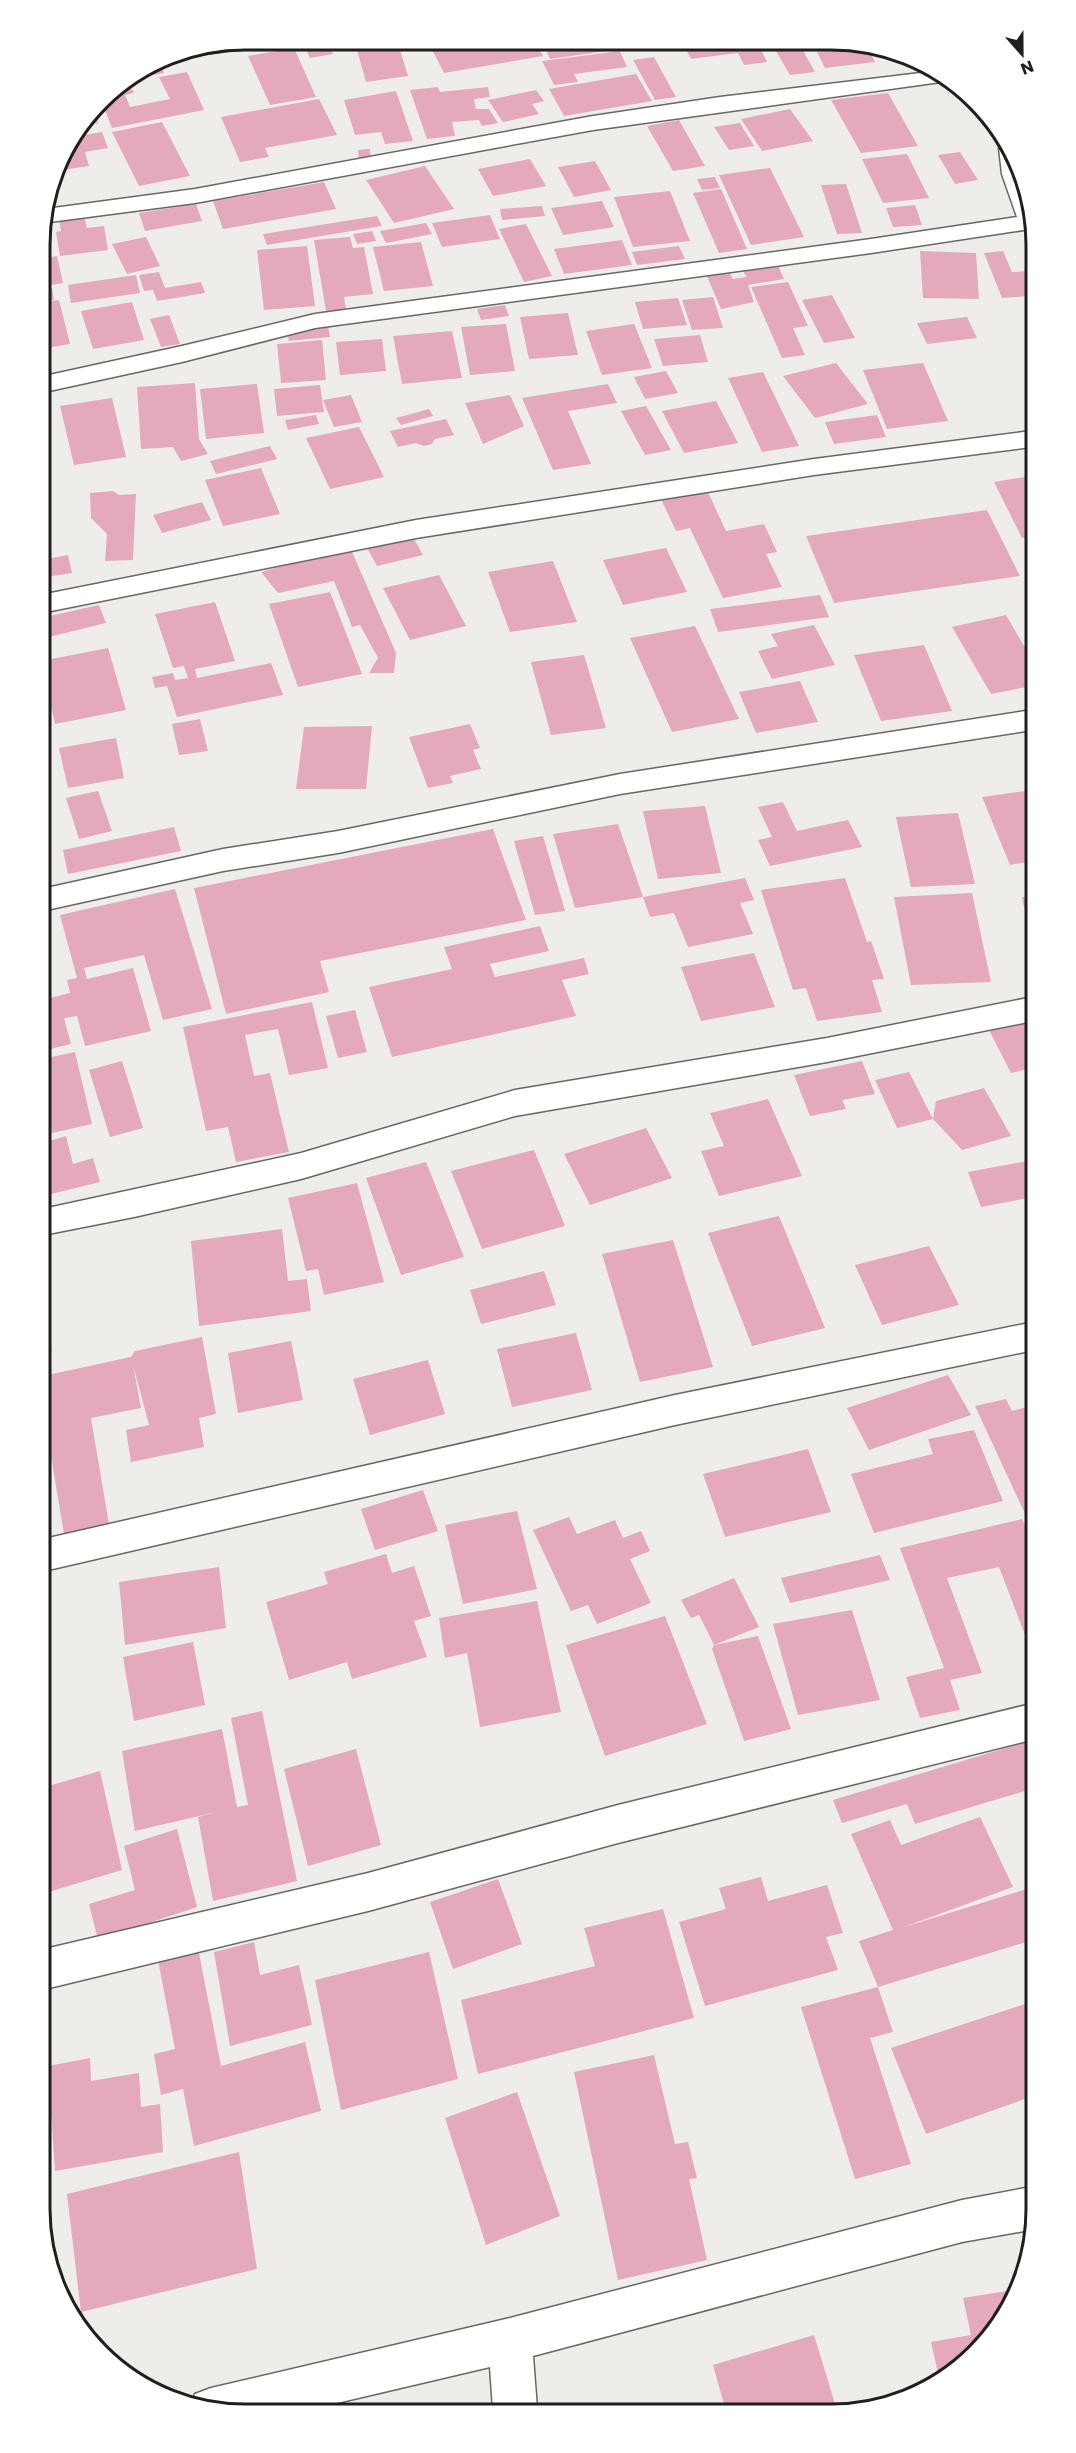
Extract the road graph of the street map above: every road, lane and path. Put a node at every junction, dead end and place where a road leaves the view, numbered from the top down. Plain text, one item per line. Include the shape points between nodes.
1 (931, 77) edge
2 (52, 215) edge
3 (1025, 222) edge
4 (50, 383) edge
5 (1026, 440) edge
6 (50, 602) edge
7 (1026, 721) edge
8 (50, 898) edge
9 (1026, 1010) edge
10 (50, 1221) edge
11 (1026, 1338) edge
12 (50, 1554) edge
13 (1026, 1723) edge
14 (50, 1968) edge
15 (1026, 2209) edge
16 (510, 2340) junction
17 (239, 2404) edge
18 (514, 2404) edge

1 - 2 street via 593,123 275,182
3 - 4 street via 315,321
5 - 6 street via 814,467 416,529
7 - 8 street via 620,784 338,842 223,860
9 - 10 street via 827,1050 515,1103 301,1166
11 - 12 street via 675,1410
13 - 14 street via 618,1824 357,1894
15 - 16 street via 962,2221
16 - 17 street
16 - 18 street

